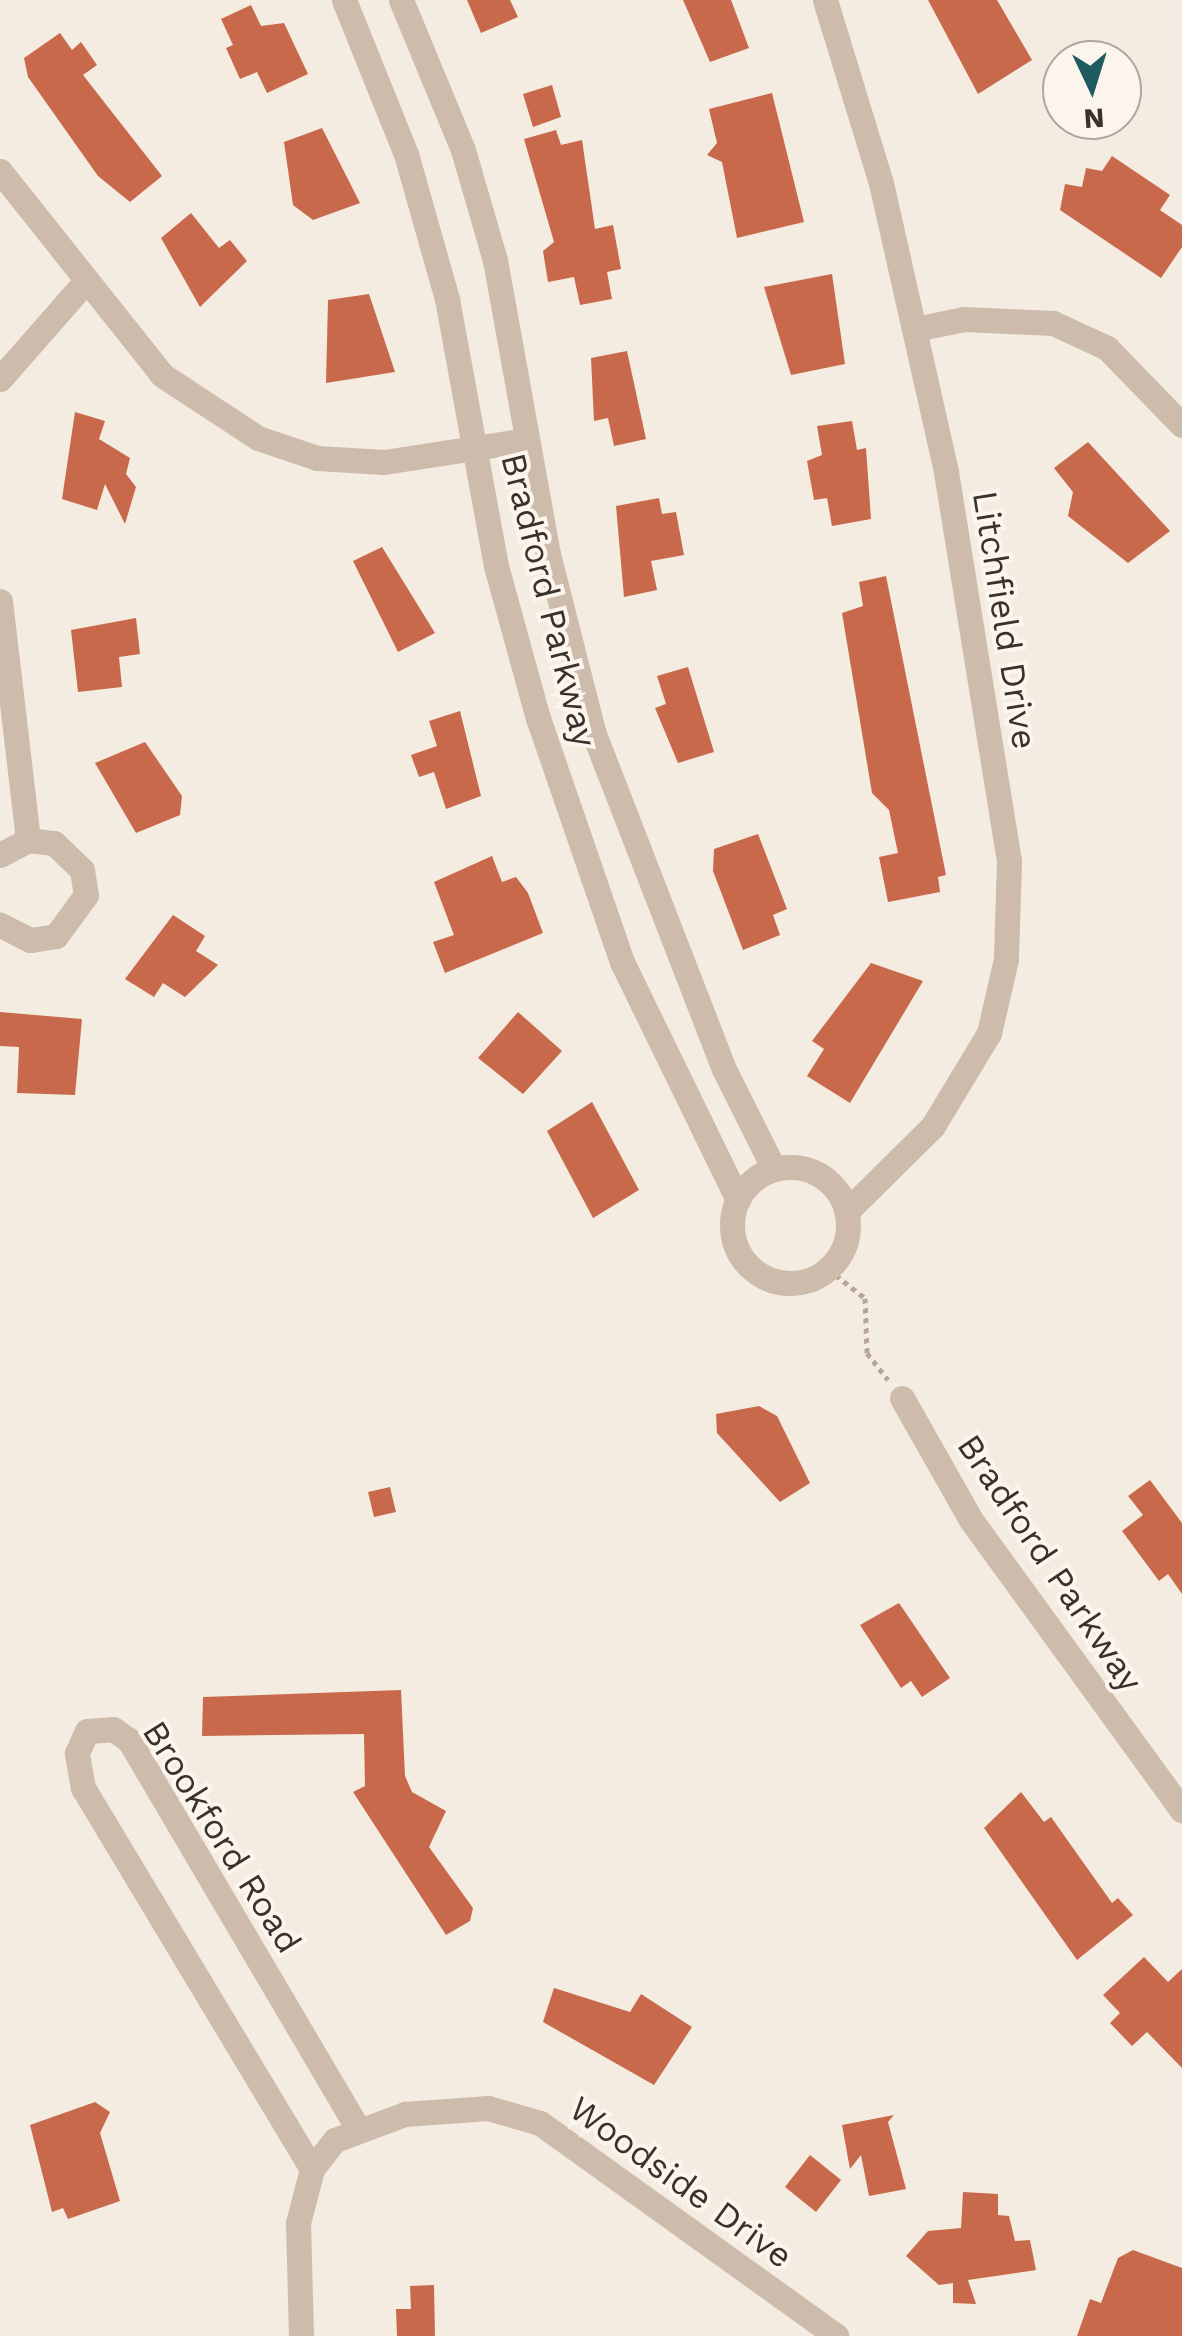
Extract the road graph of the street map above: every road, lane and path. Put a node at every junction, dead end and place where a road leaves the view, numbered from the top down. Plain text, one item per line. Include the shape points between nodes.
1 (344, 0) edge
2 (401, 0) edge
3 (825, 0) edge
4 (0, 171) edge
5 (84, 283) junction
6 (914, 329) junction
7 (0, 379) edge
8 (1182, 425) edge
9 (526, 440) junction
10 (475, 450) junction
11 (0, 602) edge
12 (28, 840) junction
13 (0, 855) edge
14 (0, 925) edge
15 (774, 1170) junction
16 (738, 1200) junction
17 (846, 1212) junction
18 (828, 1269) junction
19 (902, 1398) joint
20 (1182, 1810) edge
21 (357, 2128) junction
22 (312, 2169) junction
23 (301, 2336) edge
24 (836, 2336) edge

1 - 10 street, Bradford Parkway via 411,172
2 - 9 street, Bradford Parkway via 474,186
3 - 6 street, Litchfield Drive
4 - 5 street
5 - 7 street
5 - 10 street via 162,375 258,438 317,458 384,462
6 - 8 street via 964,319 1054,322 1107,348
6 - 17 street, Litchfield Drive via 1009,860 1006,959 989,1033 966,1076 933,1126
9 - 10 street
9 - 15 street, Bradford Parkway via 594,734 724,1069
10 - 16 street, Bradford Parkway via 538,718 616,943
11 - 12 street
12 - 13 street
12 - 14 street via 75,858 82,908 43,940
15 - 16 street
15 - 17 street via 810,1171
16 - 18 street, Bradford Parkway via 736,1246 755,1271 784,1282
17 - 18 street via 845,1242
18 - 19 path via 865,1298 867,1353
19 - 20 street, Bradford Parkway via 971,1520
21 - 22 street
21 - 22 street, Brookford Road via 129,1740 114,1729 87,1732 78,1753 83,1788
21 - 24 street, Woodside Drive via 488,2108 540,2123
22 - 23 street via 298,2224

